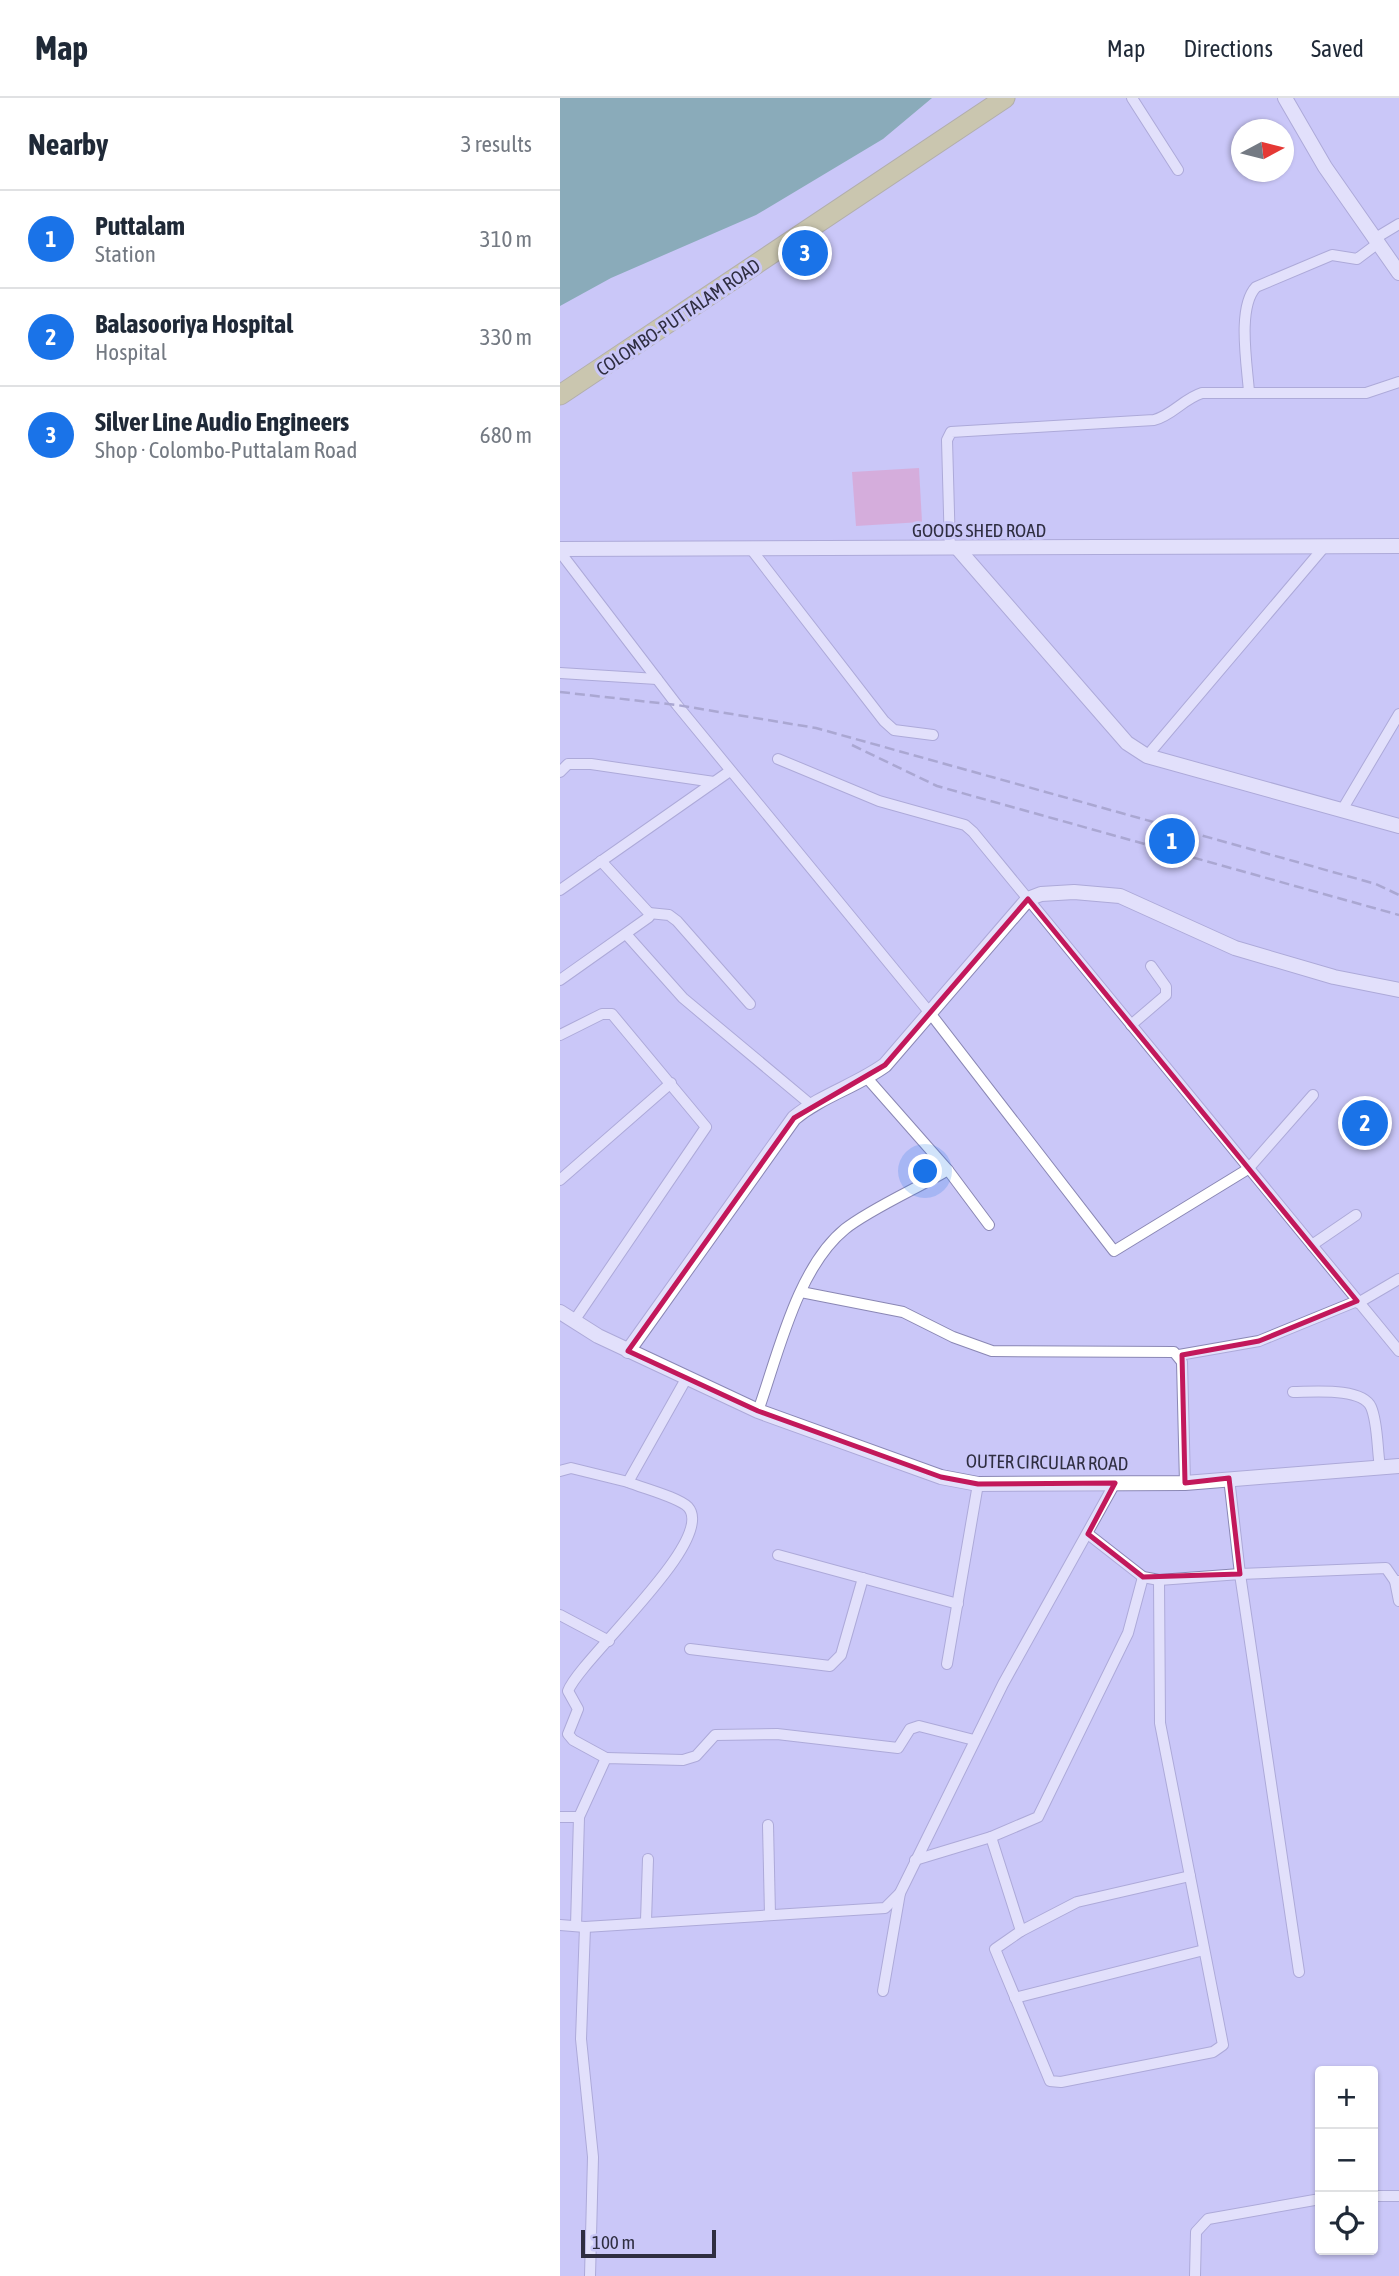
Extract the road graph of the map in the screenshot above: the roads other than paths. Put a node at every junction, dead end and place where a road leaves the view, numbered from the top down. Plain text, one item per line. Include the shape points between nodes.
1 (1005, 98) edge
2 (1132, 98) edge
3 (1285, 98) edge
4 (1178, 170) dead end
5 (1399, 224) edge
6 (1375, 242) junction
7 (1399, 273) edge
8 (1399, 382) edge
9 (1249, 392) junction
10 (560, 395) edge
11 (1325, 546) junction
12 (1399, 546) edge
13 (751, 549) junction
14 (560, 550) edge
15 (955, 550) junction
16 (560, 673) edge
17 (657, 679) junction
18 (1399, 714) edge
19 (933, 735) dead end
20 (1147, 756) junction
21 (778, 759) dead end
22 (730, 771) junction
23 (560, 772) edge
24 (714, 782) junction
25 (1342, 810) junction
26 (1399, 827) edge
27 (601, 861) junction
28 (560, 890) edge
29 (1028, 900) junction
30 (649, 913) junction
31 (626, 934) junction
32 (1151, 966) dead end
33 (560, 980) edge
34 (1399, 990) edge
35 (750, 1004) dead end
36 (930, 1013) junction
37 (1131, 1025) junction
38 (560, 1035) edge
39 (867, 1078) junction
40 (671, 1083) junction
41 (1313, 1094) dead end
42 (810, 1104) junction
43 (1248, 1169) junction
44 (948, 1170) junction
45 (560, 1180) edge
46 (1356, 1215) dead end
47 (989, 1225) dead end
48 (1312, 1245) junction
49 (1399, 1279) edge
50 (801, 1292) junction
51 (1357, 1302) junction
52 (560, 1312) edge
53 (574, 1321) junction
54 (628, 1351) junction
55 (1399, 1352) edge
56 (1180, 1355) junction
57 (686, 1379) junction
58 (1293, 1392) dead end
59 (758, 1411) junction
60 (1399, 1466) edge
61 (1380, 1467) junction
62 (560, 1471) edge
63 (1229, 1478) junction
64 (628, 1482) junction
65 (1115, 1483) junction
66 (1185, 1483) junction
67 (978, 1484) junction
68 (1088, 1534) junction
69 (778, 1555) dead end
70 (1240, 1574) junction
71 (1143, 1577) junction
72 (863, 1578) junction
73 (1159, 1580) junction
74 (1397, 1581) edge
75 (1399, 1601) edge
76 (958, 1604) junction
77 (560, 1615) edge
78 (609, 1641) junction
79 (690, 1649) dead end
80 (947, 1664) dead end
81 (974, 1741) junction
82 (606, 1758) junction
83 (560, 1817) edge
84 (579, 1817) junction
85 (768, 1825) dead end
86 (991, 1837) junction
87 (648, 1859) dead end
88 (915, 1860) junction
89 (1190, 1876) junction
90 (900, 1893) junction
91 (770, 1915) junction
92 (646, 1921) junction
93 (560, 1924) edge
94 (581, 1927) junction
95 (1021, 1931) junction
96 (1204, 1950) junction
97 (1299, 1972) dead end
98 (883, 1991) dead end
99 (1015, 1998) junction
100 (1378, 2196) edge
101 (1399, 2196) edge
102 (1315, 2200) edge
103 (590, 2276) edge
104 (1195, 2276) edge

1 - 10 highway, COLOMBO-PUTTALAM ROAD
2 - 4 street
3 - 6 street
5 - 6 street
6 - 7 street
6 - 9 street via 1357,259 1332,255 1256,286 1249,294 1245,332
8 - 9 street via 1366,393
9 - 15 street via 1188,397 1165,417 1154,420 951,432 947,439
11 - 12 street, GOODS SHED ROAD
11 - 15 street, GOODS SHED ROAD
11 - 20 street
13 - 14 street, GOODS SHED ROAD
13 - 15 street, GOODS SHED ROAD
13 - 19 street via 884,721 894,730
14 - 17 street
15 - 20 street via 1127,743
16 - 17 street
17 - 22 street
18 - 25 street
20 - 25 street
21 - 29 street via 879,801 965,825
22 - 24 street
22 - 36 street
23 - 24 street via 568,764 591,764
24 - 27 street
25 - 26 street
27 - 28 street
27 - 30 street
29 - 34 street via 1041,894 1074,892 1120,896 1235,948 1334,977
29 - 36 street
29 - 37 street
30 - 31 street via 646,921
30 - 35 street via 669,915 677,921
31 - 33 street
31 - 42 street via 683,999
32 - 37 street via 1167,995
36 - 39 street via 885,1065
36 - 43 street via 1114,1251
37 - 43 street
38 - 40 street via 602,1014 612,1014
39 - 42 street
39 - 44 street
40 - 45 street
40 - 53 street via 704,1122 704,1132
41 - 43 street
42 - 54 street via 794,1118
43 - 48 street
44 - 47 street
44 - 50 street via 845,1229 819,1258
46 - 48 street
48 - 51 street
49 - 51 street
50 - 56 street via 903,1312 992,1350
50 - 59 street
51 - 55 street
51 - 56 street via 1259,1341
52 - 53 street, OUTER CIRCULAR ROAD
53 - 54 street, OUTER CIRCULAR ROAD
54 - 57 street, OUTER CIRCULAR ROAD
56 - 66 street
57 - 59 street, OUTER CIRCULAR ROAD
57 - 64 street
58 - 61 street via 1355,1394 1364,1399 1371,1407
59 - 67 street, OUTER CIRCULAR ROAD via 941,1476
60 - 61 street, OUTER CIRCULAR ROAD
61 - 63 street, OUTER CIRCULAR ROAD
62 - 64 street via 571,1468
63 - 66 street, OUTER CIRCULAR ROAD
63 - 70 street
64 - 78 street via 684,1504 693,1524 653,1589
65 - 66 street, OUTER CIRCULAR ROAD
65 - 67 street, OUTER CIRCULAR ROAD
65 - 68 street
67 - 76 street
68 - 71 street
68 - 81 street
69 - 72 street
70 - 73 street
70 - 74 street via 1386,1568
70 - 97 street
71 - 73 street
71 - 86 street via 1128,1633 1038,1817
72 - 76 street
72 - 79 street via 841,1655 830,1666
73 - 89 street via 1160,1723
74 - 75 street
76 - 80 street
77 - 78 street
78 - 82 street via 568,1691 578,1709 568,1734
81 - 82 street via 919,1726 910,1729 898,1748 777,1734 716,1735 695,1756 682,1760
81 - 88 street
82 - 84 street
83 - 84 street
84 - 94 street
85 - 91 street
86 - 88 street
86 - 95 street
87 - 92 street
88 - 90 street
89 - 95 street via 1077,1902
89 - 96 street
90 - 91 street via 885,1908
90 - 98 street
91 - 92 street
92 - 94 street
93 - 94 street
94 - 103 street via 581,2039 593,2157
95 - 99 street via 995,1949
96 - 99 street
96 - 99 street via 1223,2045 1213,2052 1050,2081
100 - 101 street
102 - 104 street via 1208,2219 1196,2232

